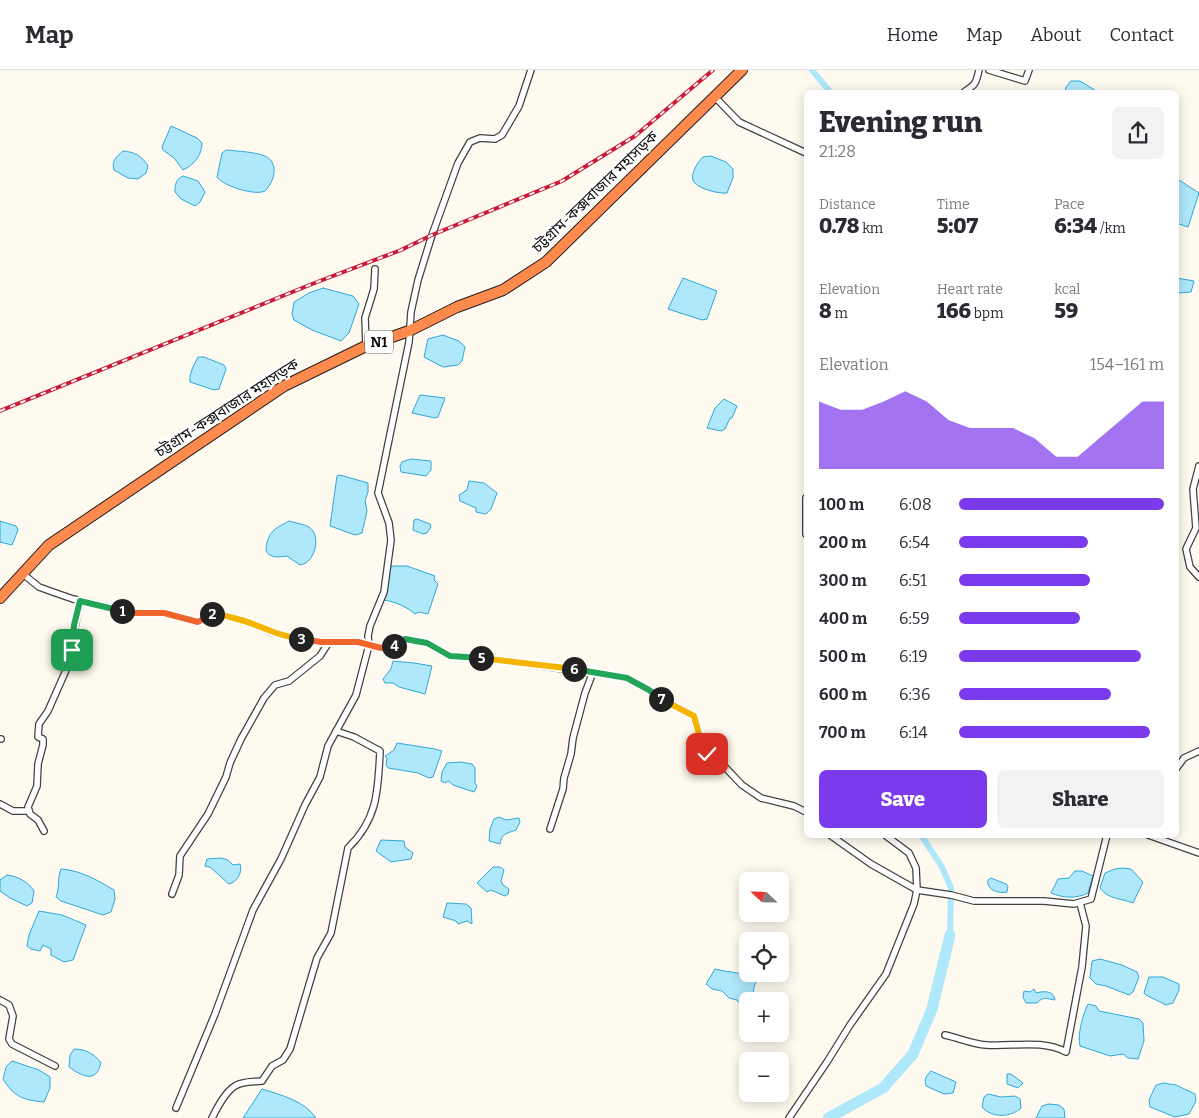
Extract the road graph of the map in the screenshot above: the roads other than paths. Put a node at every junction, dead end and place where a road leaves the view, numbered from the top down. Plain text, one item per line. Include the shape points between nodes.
1 (532, 70) edge
2 (742, 70) edge
3 (979, 70) edge
4 (989, 70) edge
5 (1029, 70) edge
6 (968, 90) edge
7 (714, 96) junction
8 (804, 152) edge
9 (375, 269) dead end
10 (409, 331) junction
11 (366, 346) junction
12 (1199, 466) edge
13 (23, 574) junction
14 (1199, 577) edge
15 (0, 598) edge
16 (80, 601) junction
17 (329, 642) junction
18 (369, 645) junction
19 (593, 672) junction
20 (336, 731) junction
21 (1199, 751) edge
22 (1179, 765) edge
23 (0, 804) edge
24 (29, 811) junction
25 (804, 811) edge
26 (550, 829) dead end
27 (44, 831) dead end
28 (834, 838) edge
29 (889, 838) edge
30 (1106, 838) edge
31 (1162, 838) edge
32 (1199, 853) edge
33 (917, 890) junction
34 (172, 894) dead end
35 (1080, 903) junction
36 (0, 1000) edge
37 (945, 1035) dead end
38 (55, 1066) dead end
39 (176, 1108) dead end
40 (212, 1118) edge
41 (788, 1118) edge

1 - 10 street via 502,136 473,140 458,163 418,280
2 - 7 highway, চট্টগ্রাম-কক্সবাজার মহাসড়ক / N1
3 - 6 street via 976,83
4 - 5 street via 1025,81
7 - 8 street via 739,122
7 - 10 highway, চট্টগ্রাম-কক্সবাজার মহাসড়ক / N1 via 546,262 503,290 457,307
9 - 11 street via 374,289 365,318
10 - 11 highway, চট্টগ্রাম-কক্সবাজার মহাসড়ক / N1
10 - 18 street via 378,493 389,523 391,540 384,592 370,626
11 - 13 highway, চট্টগ্রাম-কক্সবাজার মহাসড়ক / N1 via 284,386 247,409 49,546
12 - 14 street via 1193,489 1196,528 1186,549 1190,567
13 - 15 highway, চট্টগ্রাম-কক্সবাজার মহাসড়ক / N1
13 - 16 street via 39,587
16 - 17 street via 129,612 164,613 198,622 215,613 288,637
16 - 24 street via 67,668 39,724 38,735 43,739 43,745 37,786
17 - 18 street
17 - 34 street via 320,656 288,681 275,685 264,698 241,739 208,814 180,856 180,875
18 - 19 street via 388,648 405,639 427,643 450,656
18 - 20 street via 356,694
19 - 25 street via 627,678 694,716 707,754 742,785 760,798
19 - 26 street
20 - 39 street via 328,746 320,777 253,910
20 - 40 street via 380,752 374,811 348,848 331,933 317,958 290,1049 262,1081 235,1085
21 - 22 street via 1184,758
23 - 24 street via 13,810
24 - 27 street
28 - 33 street
29 - 33 street via 909,853 916,868
30 - 35 street via 1092,899
31 - 32 street
33 - 35 street via 974,901
33 - 41 street via 886,974
35 - 37 street via 1086,926 1066,1052 1054,1046 987,1046
36 - 38 street via 9,1005 13,1016 9,1039 12,1044

